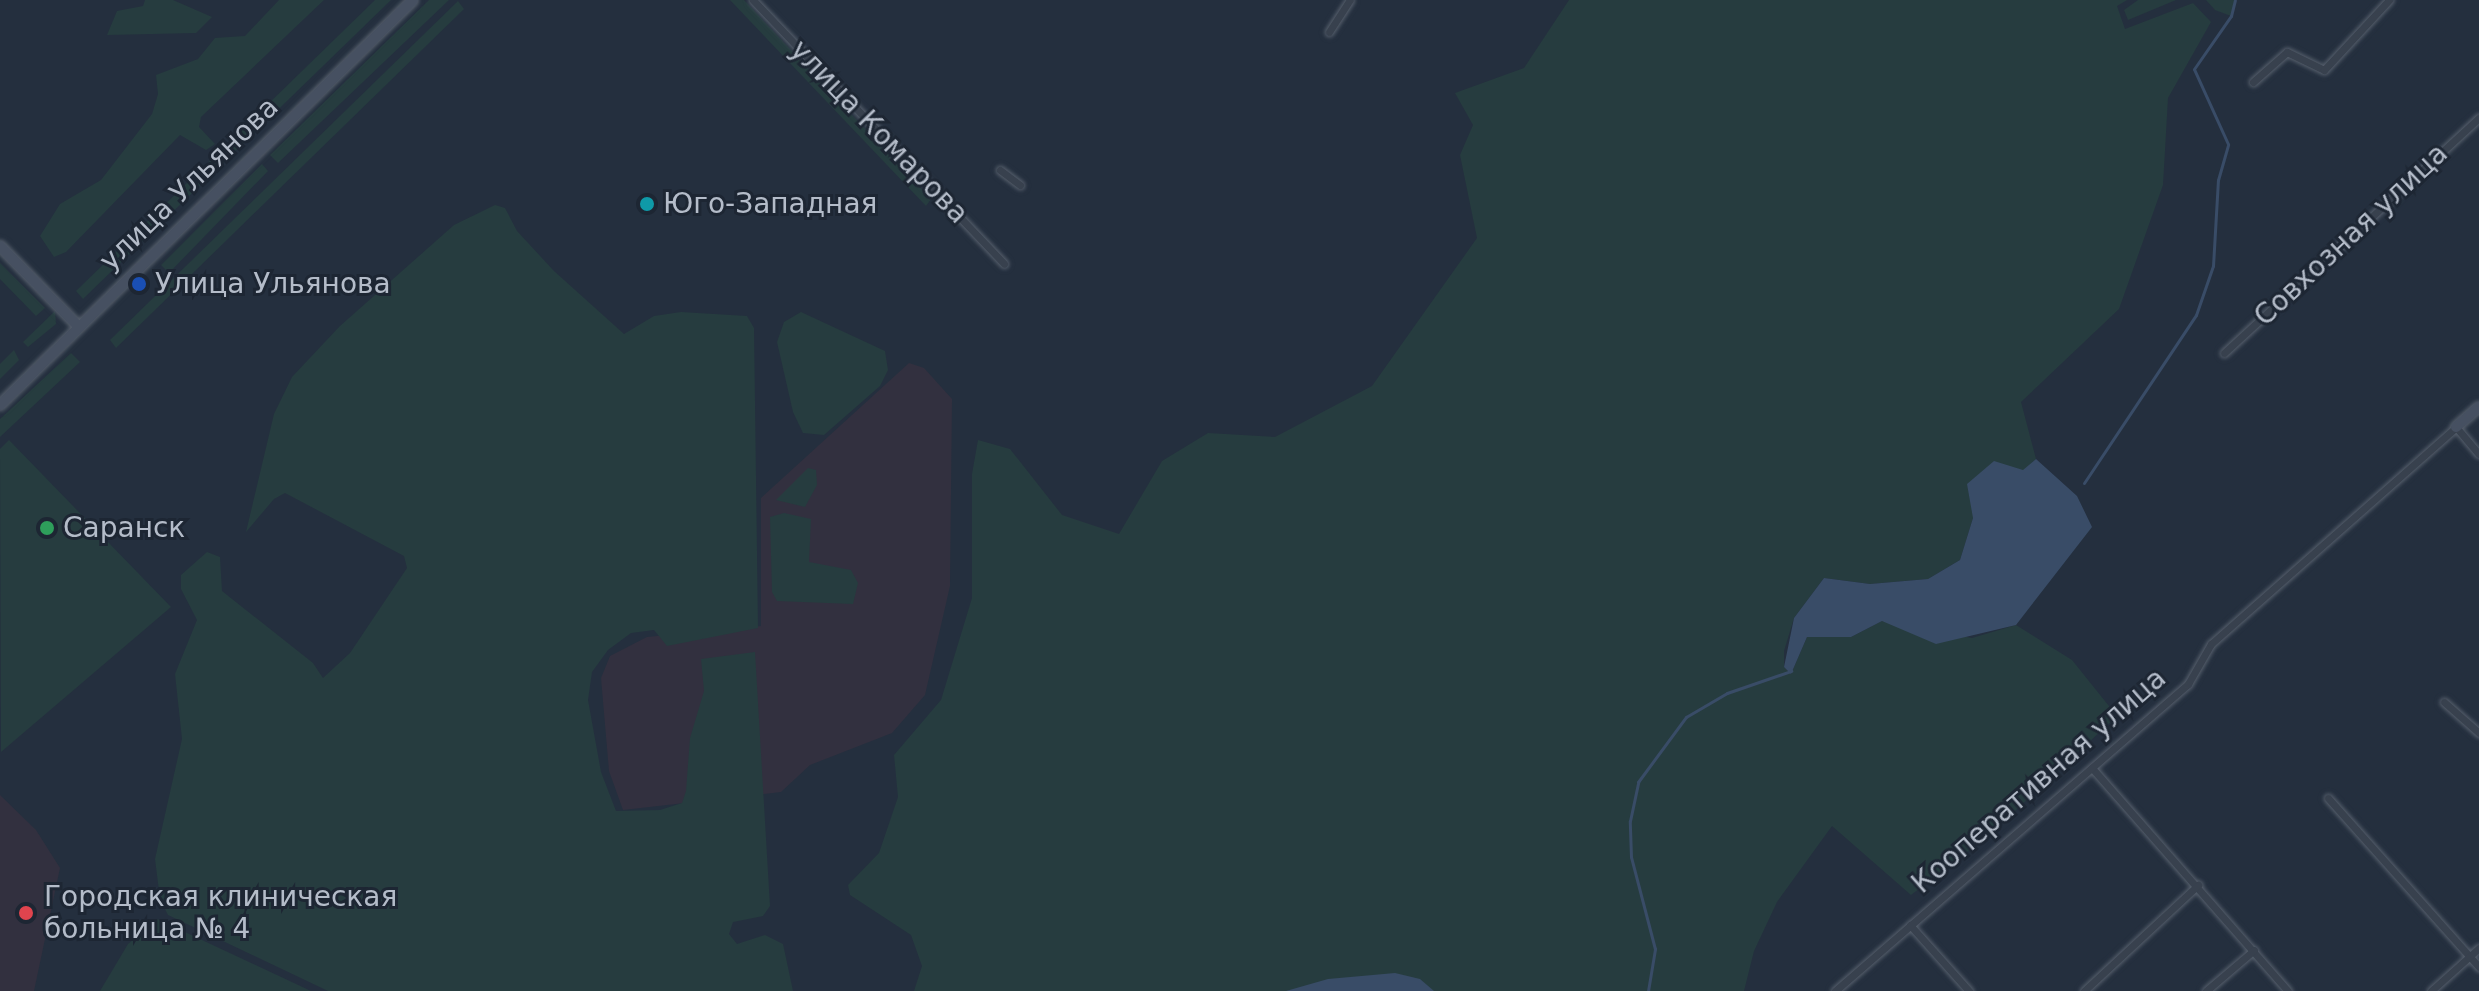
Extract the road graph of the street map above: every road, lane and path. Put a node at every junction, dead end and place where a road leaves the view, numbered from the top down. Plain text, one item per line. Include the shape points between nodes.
1 (413, 0) edge
2 (753, 0) edge
3 (1350, 0) edge
4 (2389, 0) edge
5 (1329, 32) dead end
6 (2253, 82) dead end
7 (2479, 118) edge
8 (1000, 170) dead end
9 (1020, 185) dead end
10 (0, 246) edge
11 (1004, 264) dead end
12 (78, 326) junction
13 (2224, 353) dead end
14 (0, 405) edge
15 (2479, 407) edge
16 (2456, 427) junction
17 (2479, 454) edge
18 (2444, 702) dead end
19 (2479, 733) edge
20 (2092, 768) junction
21 (2328, 798) dead end
22 (2198, 885) junction
23 (1910, 925) junction
24 (2479, 948) edge
25 (2254, 950) junction
26 (2469, 956) junction
27 (2479, 967) edge
28 (1835, 991) edge
29 (1969, 991) edge
30 (2084, 991) edge
31 (2206, 991) edge
32 (2288, 991) edge
33 (2431, 991) edge

1 - 12 main road, улица Ульянова
2 - 11 street, улица Комарова
3 - 5 street
4 - 6 street via 2324,70 2287,52
7 - 13 street, Совхозная улица
8 - 9 street
10 - 12 main road
12 - 14 main road, улица Ульянова
15 - 16 main road, Кооперативная улица
16 - 17 street
16 - 20 street, Кооперативная улица via 2211,644 2188,684
18 - 19 street
20 - 22 street
20 - 23 street, Кооперативная улица
21 - 26 street
22 - 25 street
22 - 30 street
23 - 28 street, Кооперативная улица
23 - 29 street
24 - 26 street
25 - 31 street
25 - 32 street
26 - 27 street
26 - 33 street

